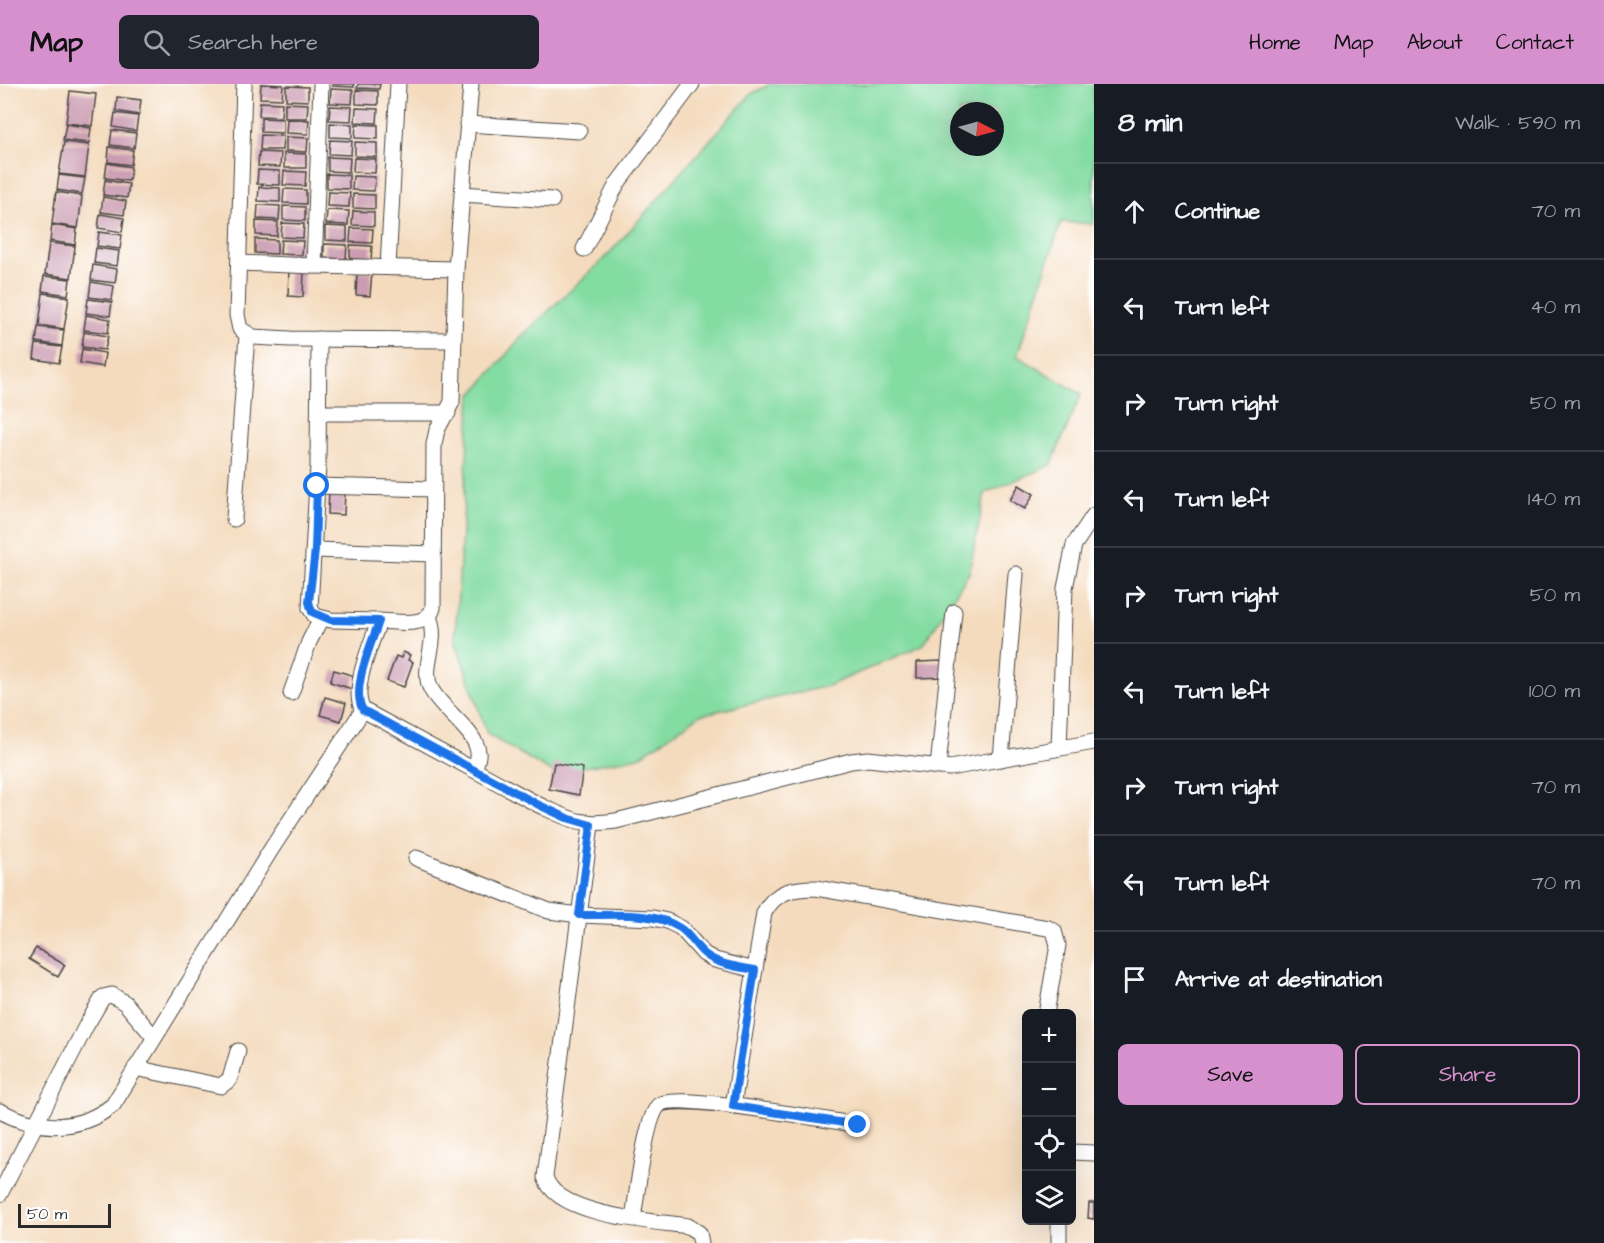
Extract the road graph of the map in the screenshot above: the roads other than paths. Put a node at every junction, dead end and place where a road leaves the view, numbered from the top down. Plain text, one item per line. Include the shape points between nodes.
1 (244, 84) edge
2 (321, 84) edge
3 (398, 84) edge
4 (471, 84) edge
5 (693, 84) edge
6 (467, 124) junction
7 (579, 131) dead end
8 (462, 194) junction
9 (552, 200) dead end
10 (584, 249) dead end
11 (239, 263) junction
12 (314, 266) junction
13 (388, 267) junction
14 (456, 269) junction
15 (247, 334) junction
16 (319, 339) junction
17 (453, 340) junction
18 (320, 413) junction
19 (448, 413) junction
20 (317, 486) junction
21 (433, 489) junction
22 (1094, 515) edge
23 (234, 519) dead end
24 (315, 550) junction
25 (433, 554) junction
26 (1016, 574) dead end
27 (954, 612) dead end
28 (429, 617) junction
29 (321, 618) junction
30 (379, 621) junction
31 (291, 693) dead end
32 (363, 710) junction
33 (1094, 742) edge
34 (1059, 748) junction
35 (1001, 759) junction
36 (938, 766) junction
37 (474, 770) junction
38 (591, 825) junction
39 (416, 858) dead end
40 (579, 915) junction
41 (755, 970) junction
42 (1047, 1009) edge
43 (154, 1037) junction
44 (237, 1051) dead end
45 (135, 1068) junction
46 (733, 1106) junction
47 (0, 1111) edge
48 (36, 1125) junction
49 (858, 1125) dead end
50 (1076, 1152) edge
51 (1094, 1153) edge
52 (0, 1194) edge
53 (633, 1218) junction
54 (1059, 1225) edge
55 (701, 1243) edge
56 (1059, 1243) edge

1 - 11 street
2 - 12 street
3 - 13 street
4 - 6 street
5 - 10 street via 617,184
6 - 7 street
6 - 8 street
8 - 9 street
8 - 14 street
11 - 12 street
11 - 15 street via 237,315 240,329
12 - 13 street
13 - 14 street
14 - 17 street
15 - 16 street
15 - 23 street
16 - 17 street
16 - 18 street
17 - 19 street via 453,394
18 - 19 street
18 - 20 street
19 - 21 street via 435,436
20 - 21 street
20 - 24 street
21 - 25 street
22 - 34 street via 1074,545 1065,588
24 - 25 street
24 - 29 street via 309,602 312,612
25 - 28 street via 435,591
26 - 35 street
27 - 36 street
28 - 30 street via 419,622
28 - 37 street via 434,635 427,680 433,693 475,743 478,756
29 - 30 street
29 - 31 street
30 - 32 street via 359,684 358,700
32 - 37 street
32 - 43 street
33 - 34 street
34 - 35 street
35 - 36 street via 958,767
36 - 38 street via 851,761
37 - 38 street via 548,809
38 - 40 street
39 - 40 street via 549,911
40 - 41 street via 667,921 681,928 704,954
40 - 53 street via 545,1177 552,1191 568,1202
41 - 42 street via 770,902 790,890 816,888 1054,931 1058,945
41 - 46 street
43 - 45 street
43 - 48 street via 125,1003 112,995 103,997
44 - 45 street via 230,1079 221,1086
45 - 48 street via 113,1105 92,1120 60,1126
46 - 49 street
46 - 53 street via 671,1100 658,1106 650,1125
47 - 48 street
48 - 52 street
50 - 51 street
53 - 55 street via 694,1229
54 - 56 street

